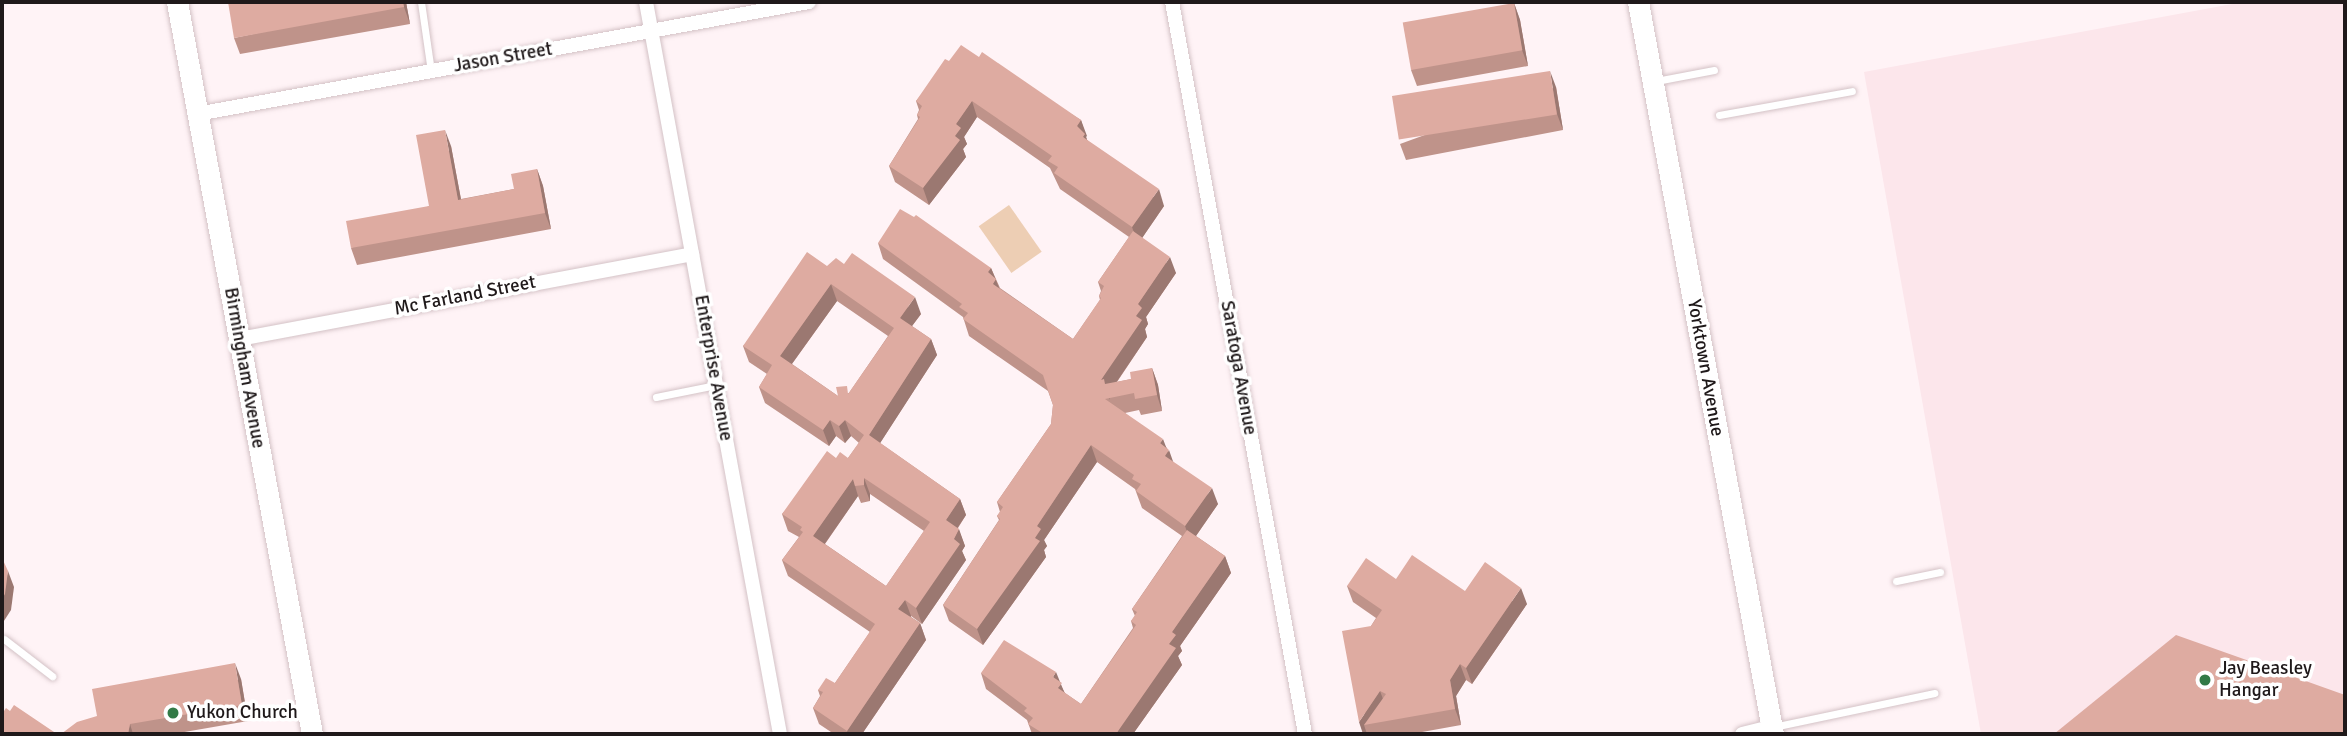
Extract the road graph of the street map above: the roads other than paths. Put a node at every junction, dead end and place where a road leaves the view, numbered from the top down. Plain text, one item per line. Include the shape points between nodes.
1 (177, 2) edge
2 (421, 2) edge
3 (646, 2) edge
4 (809, 2) edge
5 (1172, 2) edge
6 (1638, 2) edge
7 (651, 31) junction
8 (1714, 70) dead end
9 (431, 71) junction
10 (1653, 82) junction
11 (1852, 91) dead end
12 (197, 114) junction
13 (1719, 114) dead end
14 (692, 254) junction
15 (239, 339) junction
16 (716, 385) junction
17 (656, 397) dead end
18 (1940, 572) dead end
19 (1896, 581) dead end
20 (4, 639) dead end
21 (52, 676) dead end
22 (1934, 693) dead end
23 (1772, 731) edge
24 (312, 734) edge
25 (780, 734) edge
26 (1305, 734) edge
27 (1742, 734) edge

1 - 12 main road, Birmingham Avenue
2 - 9 lane
3 - 7 street, Enterprise Avenue
4 - 7 street, Jason Street
5 - 26 street, Saratoga Avenue
6 - 10 main road, Yorktown Avenue
7 - 9 street, Jason Street
7 - 14 street, Enterprise Avenue
8 - 10 lane
9 - 12 street, Jason Street
10 - 23 main road, Yorktown Avenue
11 - 13 lane
12 - 15 main road, Birmingham Avenue
14 - 15 street, Mc Farland Street
14 - 16 street, Enterprise Avenue
15 - 24 main road, Birmingham Avenue
16 - 17 lane
16 - 25 street, Enterprise Avenue
18 - 19 lane
20 - 21 lane
22 - 23 lane
23 - 27 street

